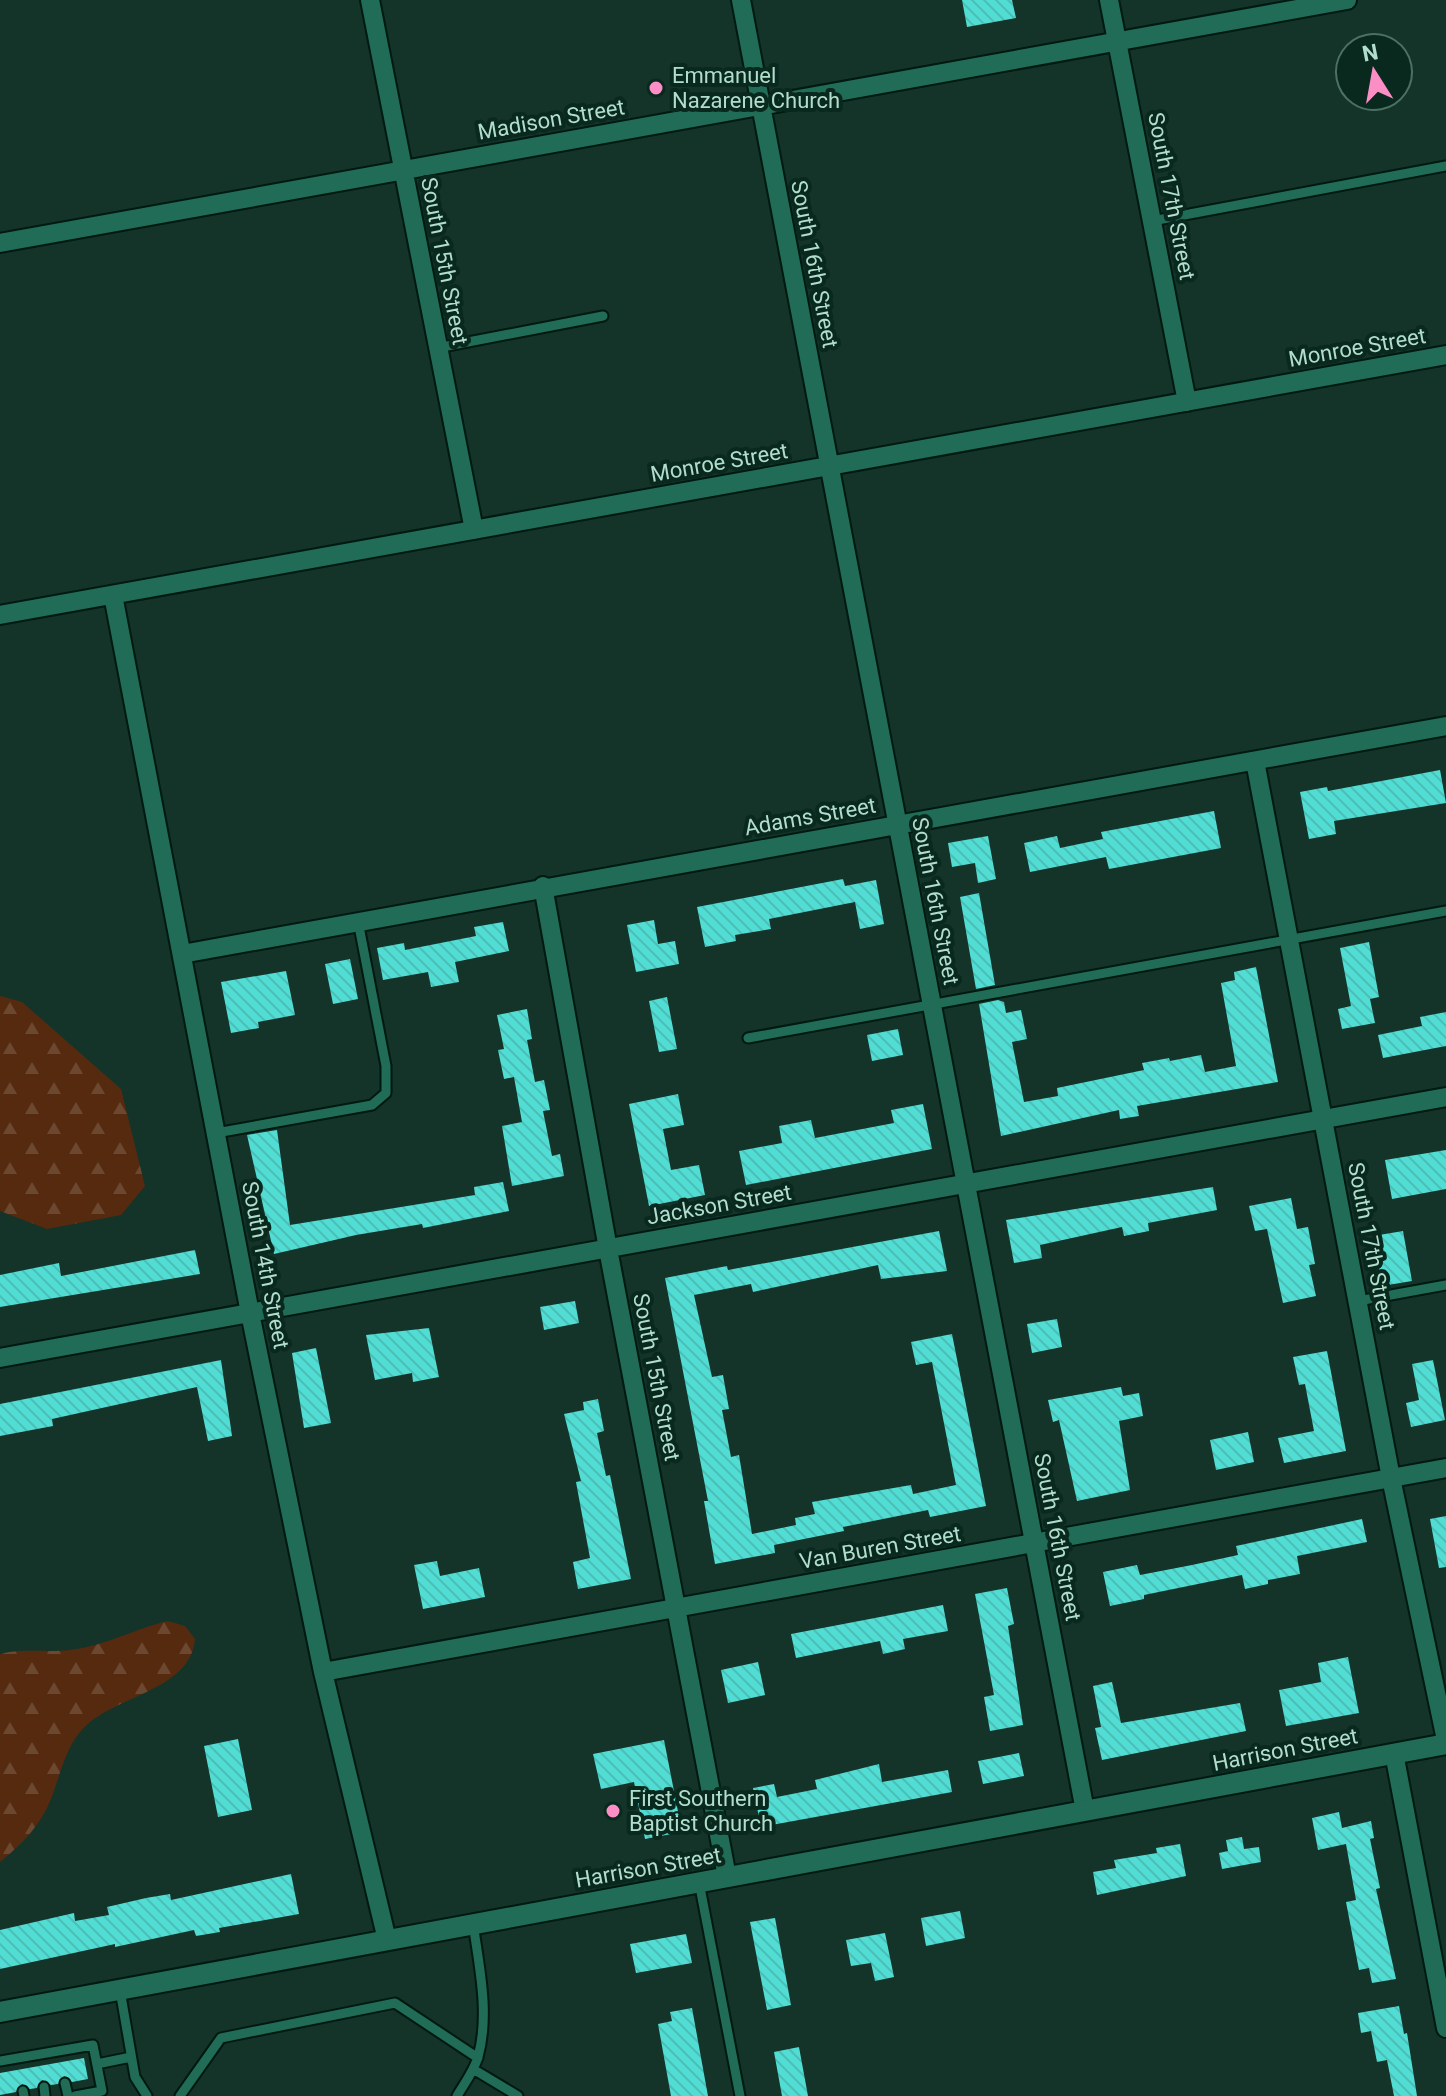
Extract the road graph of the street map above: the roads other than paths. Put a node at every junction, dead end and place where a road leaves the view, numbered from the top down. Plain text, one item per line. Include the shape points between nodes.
1 (370, 0) edge
2 (741, 0) edge
3 (1109, 0) edge
4 (1347, 0) edge
5 (1117, 41) junction
6 (761, 106) junction
7 (1446, 166) edge
8 (402, 170) junction
9 (1152, 221) junction
10 (0, 243) edge
11 (603, 316) dead end
12 (437, 348) junction
13 (1446, 355) edge
14 (1187, 402) junction
15 (830, 467) junction
16 (474, 530) junction
17 (113, 595) junction
18 (0, 615) edge
19 (1446, 726) edge
20 (1255, 761) junction
21 (897, 825) junction
22 (543, 886) junction
23 (1446, 911) edge
24 (358, 921) junction
25 (1288, 938) junction
26 (182, 954) junction
27 (932, 1007) junction
28 (748, 1038) dead end
29 (1446, 1097) edge
30 (1324, 1119) junction
31 (216, 1133) junction
32 (966, 1184) junction
33 (608, 1249) junction
34 (1446, 1285) edge
35 (1358, 1301) junction
36 (250, 1313) junction
37 (0, 1358) edge
38 (1446, 1468) edge
39 (1391, 1478) junction
40 (1036, 1544) junction
41 (677, 1607) junction
42 (323, 1672) junction
43 (1446, 1742) edge
44 (1394, 1753) junction
45 (1085, 1811) junction
46 (727, 1877) junction
47 (699, 1882) junction
48 (473, 1923) junction
49 (387, 1940) junction
50 (1441, 1971) edge
51 (120, 1990) junction
52 (0, 2012) edge
53 (1446, 2028) edge
54 (59, 2051) junction
55 (38, 2055) junction
56 (131, 2057) junction
57 (17, 2058) junction
58 (478, 2058) junction
59 (0, 2061) edge
60 (61, 2062) dead end
61 (97, 2064) junction
62 (40, 2066) dead end
63 (473, 2069) junction
64 (19, 2070) dead end
65 (65, 2083) dead end
66 (68, 2096) edge
67 (75, 2096) edge
68 (147, 2096) edge
69 (180, 2096) edge
70 (457, 2096) edge
71 (518, 2096) edge
72 (740, 2096) edge

1 - 8 street, South 15th Street
2 - 6 street, South 16th Street
3 - 5 street, South 17th Street
4 - 5 street, Madison Street
5 - 6 street, Madison Street
5 - 9 street, South 17th Street
6 - 8 street, Madison Street
6 - 15 street, South 16th Street
7 - 9 lane
8 - 10 street, Madison Street
8 - 12 street, South 15th Street
9 - 14 street, South 17th Street
11 - 12 lane
12 - 16 street, South 15th Street
13 - 14 street, Monroe Street
14 - 15 street, Monroe Street
15 - 16 street, Monroe Street
15 - 21 street, South 16th Street
16 - 17 street, Monroe Street
17 - 18 street, Monroe Street
17 - 26 street, South 14th Street
19 - 20 street, Adams Street
20 - 21 street, Adams Street
20 - 25 street, South 17th Street
21 - 22 street, Adams Street
21 - 27 street, South 16th Street
22 - 24 street, Adams Street
22 - 33 street, South 15th Street
23 - 25 lane
24 - 26 street, Adams Street
24 - 31 lane via 386,1066 386,1093 372,1105
25 - 27 lane
25 - 30 street, South 17th Street
26 - 31 street, South 14th Street
27 - 28 lane
27 - 32 street, South 16th Street
29 - 30 street, Jackson Street
30 - 32 street, Jackson Street
30 - 35 street, South 17th Street
31 - 36 street, South 14th Street
32 - 33 street, Jackson Street
32 - 40 street, South 16th Street
33 - 36 street, Jackson Street
33 - 41 street, South 15th Street
34 - 35 lane
35 - 39 street, South 17th Street
36 - 37 street, Jackson Street
36 - 42 street, South 14th Street
38 - 39 street, Van Buren Street
39 - 40 street, Van Buren Street
39 - 43 street, South 17th Street
40 - 41 street, Van Buren Street
40 - 45 street, South 16th Street
41 - 42 street, Van Buren Street
41 - 46 street, South 15th Street
42 - 49 street, South 14th Street
43 - 44 street, Harrison Street
44 - 45 street, Harrison Street
44 - 50 street
45 - 46 street, Harrison Street
46 - 47 street, Harrison Street
47 - 48 street, Harrison Street
47 - 72 lane
48 - 49 street, Harrison Street
48 - 58 lane via 483,1992
49 - 51 street, Harrison Street
50 - 53 street
51 - 52 street, Harrison Street
51 - 56 lane
54 - 55 lane
54 - 60 lane
54 - 61 lane via 93,2045
55 - 57 lane
55 - 62 lane
56 - 61 lane
56 - 68 lane
57 - 59 lane
57 - 64 lane
58 - 63 lane
58 - 69 lane via 395,2003 221,2038
61 - 67 lane via 102,2091
63 - 70 lane
63 - 71 lane
65 - 66 lane

